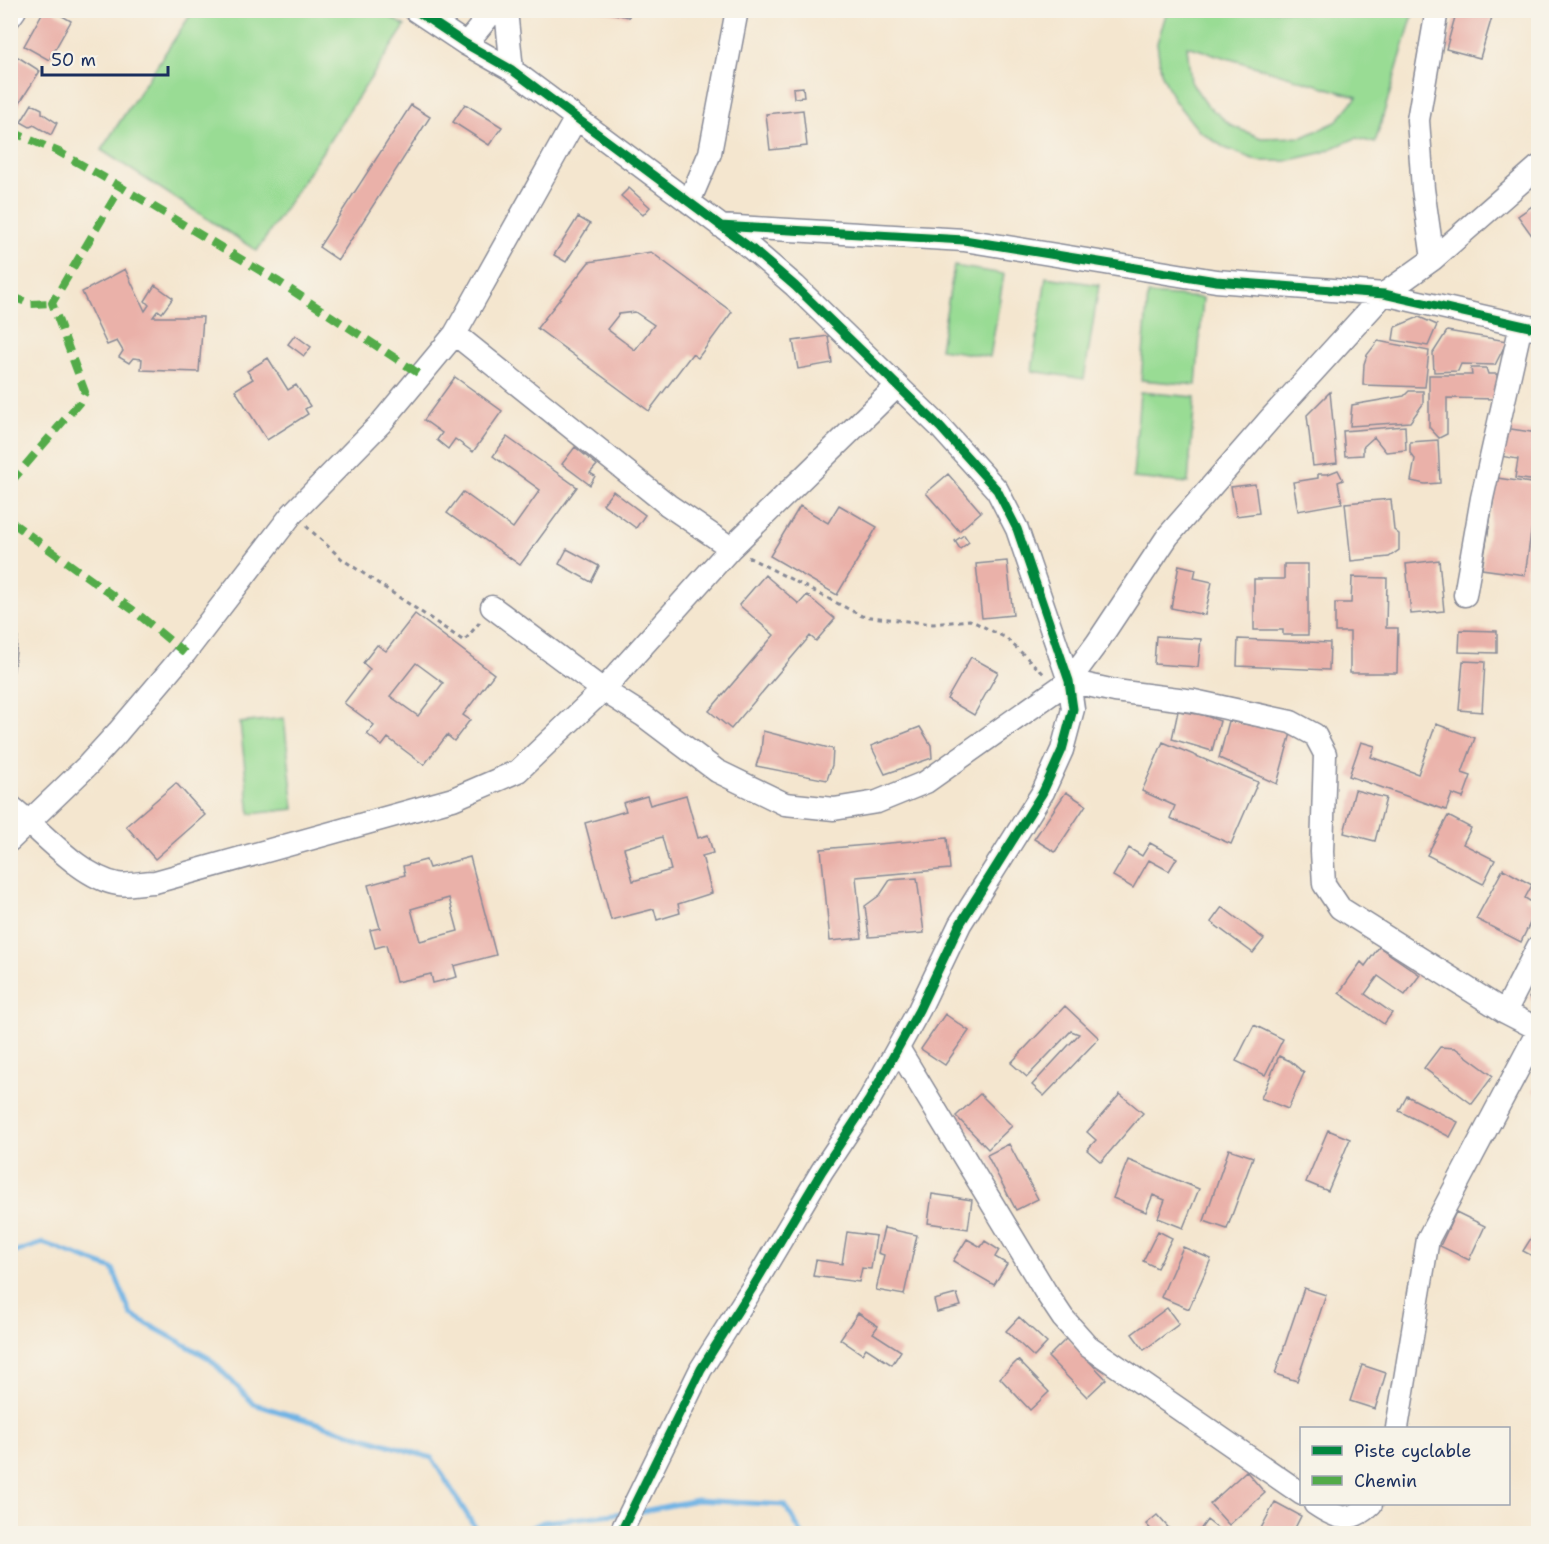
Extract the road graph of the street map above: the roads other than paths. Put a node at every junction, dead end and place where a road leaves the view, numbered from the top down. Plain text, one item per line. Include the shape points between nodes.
1 (15, 10) edge
2 (415, 10) edge
3 (494, 10) edge
4 (506, 10) edge
5 (737, 10) edge
6 (1437, 10) edge
7 (10, 17) edge
8 (466, 44) junction
9 (512, 70) junction
10 (576, 118) junction
11 (1539, 168) edge
12 (689, 202) junction
13 (720, 226) junction
14 (1433, 259) junction
15 (1384, 294) junction
16 (1530, 327) edge
17 (455, 334) junction
18 (897, 386) junction
19 (731, 548) junction
20 (1466, 595) dead end
21 (492, 607) road end
22 (1059, 680) junction
23 (603, 690) junction
24 (10, 806) edge
25 (31, 822) junction
26 (10, 840) edge
27 (1539, 947) edge
28 (1505, 1012) junction
29 (1539, 1030) edge
30 (898, 1048) junction
31 (1397, 1427) edge
32 (1300, 1493) edge
33 (1318, 1505) edge
34 (1368, 1505) edge
35 (620, 1533) edge

1 - 7 street
2 - 8 street
3 - 8 street
4 - 9 street
5 - 12 street via 710,153
6 - 14 street via 1418,120
8 - 9 street
9 - 10 street
10 - 12 street
10 - 17 street
11 - 14 street
12 - 13 street
13 - 15 street via 964,240 1216,281
13 - 18 street via 795,286
14 - 15 street
15 - 16 street
15 - 22 street via 1168,536 1097,643
16 - 20 street via 1482,498
17 - 19 street via 668,505
17 - 25 street via 381,423 292,514 185,653 110,741
18 - 19 street
18 - 22 street via 997,490 1017,529
19 - 23 street
21 - 23 street
22 - 23 street via 926,782 877,802 834,809 786,804 717,771
22 - 28 street via 1194,701 1291,722 1315,735 1325,754 1324,884 1340,908
22 - 30 street via 1073,709 1062,750 1042,792 960,924
23 - 25 street via 518,771 475,790 154,882 118,885 81,869
24 - 25 street
25 - 26 street
27 - 28 street
28 - 29 street
29 - 31 street via 1428,1239
30 - 32 street via 1045,1291 1088,1346
30 - 35 street via 701,1370
33 - 34 street via 1334,1516 1354,1516

